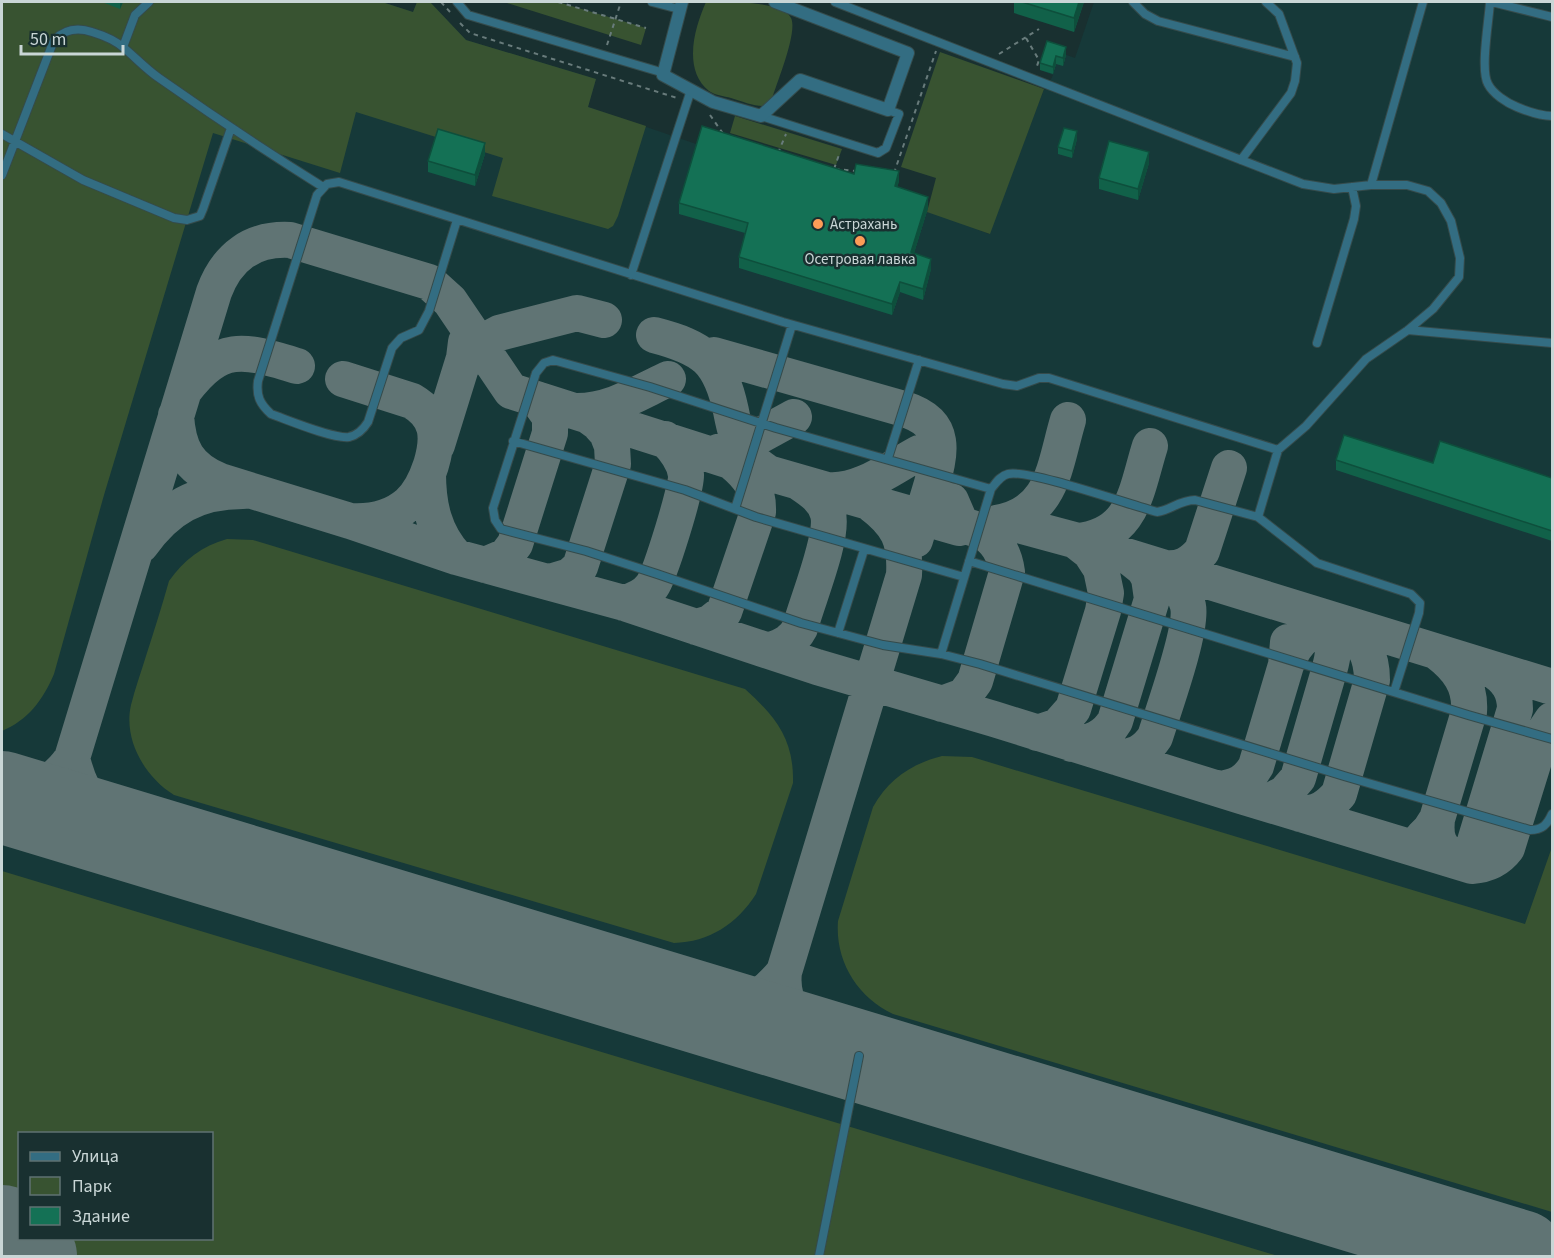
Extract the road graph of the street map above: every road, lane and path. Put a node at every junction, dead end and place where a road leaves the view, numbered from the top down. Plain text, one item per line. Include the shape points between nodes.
1 (149, 2) edge
2 (441, 2) edge
3 (457, 2) edge
4 (558, 2) edge
5 (621, 2) edge
6 (652, 2) edge
7 (775, 2) edge
8 (836, 2) edge
9 (1133, 2) edge
10 (1266, 2) edge
11 (1423, 2) edge
12 (1491, 2) edge
13 (680, 5) edge
14 (1552, 17) edge
15 (615, 19) junction
16 (646, 28) dead end
17 (1039, 29) dead end
18 (939, 43) junction
19 (123, 47) junction
20 (603, 56) junction
21 (997, 56) dead end
22 (1295, 57) junction
23 (664, 73) junction
24 (598, 74) junction
25 (689, 95) junction
26 (888, 110) junction
27 (710, 115) dead end
28 (761, 116) junction
29 (1552, 116) edge
30 (231, 128) junction
31 (2, 134) edge
32 (727, 139) edge
33 (14, 141) junction
34 (1241, 160) junction
35 (834, 169) edge
36 (864, 172) edge
37 (888, 174) edge
38 (2, 175) edge
39 (1371, 184) junction
40 (322, 187) junction
41 (1352, 187) junction
42 (457, 220) junction
43 (631, 275) junction
44 (792, 325) junction
45 (1408, 330) junction
46 (1317, 343) dead end
47 (1552, 343) edge
48 (919, 360) junction
49 (763, 423) junction
50 (513, 441) junction
51 (1278, 450) junction
52 (888, 458) junction
53 (991, 489) junction
54 (735, 509) junction
55 (1258, 517) junction
56 (864, 550) junction
57 (969, 561) junction
58 (964, 577) junction
59 (838, 633) junction
60 (941, 654) junction
61 (1394, 692) junction
62 (1552, 739) edge
63 (1552, 814) edge
64 (858, 1056) dead end
65 (819, 1257) edge

1 - 19 lane via 135,15
2 - 24 path via 470,33
3 - 20 lane via 468,15
4 - 15 path
5 - 15 path
6 - 13 lane
7 - 26 street via 908,53
8 - 18 lane
9 - 22 lane via 1158,21
10 - 22 lane via 1279,14
11 - 39 lane
12 - 14 lane
12 - 29 lane via 1485,66 1488,85 1512,105 1533,114
13 - 23 street
15 - 16 path
15 - 20 path
17 - 21 path
18 - 34 lane
18 - 37 path via 893,174
19 - 30 lane via 143,67
19 - 33 lane via 79,29 61,33 54,40
20 - 23 lane
20 - 24 path
22 - 34 lane via 1291,93
23 - 25 street
24 - 25 path
25 - 28 street
25 - 43 lane
26 - 28 street via 800,80
26 - 28 lane via 899,114 886,148 878,153
27 - 32 path
30 - 33 lane via 200,216 187,220 83,180
30 - 40 lane
31 - 33 lane
33 - 38 lane
34 - 41 lane via 1303,184 1334,189
35 - 36 path
39 - 41 lane
39 - 45 lane via 1407,184 1428,191 1441,203 1451,221 1460,258 1459,277 1433,309
40 - 42 lane via 339,182
40 - 42 lane via 257,390 260,402 271,414 336,436 352,436 364,428 392,348 401,338 422,327
41 - 46 lane via 1354,219
42 - 43 lane
43 - 44 lane
44 - 48 lane
44 - 49 lane
45 - 47 lane
45 - 51 lane via 1366,359 1306,426
48 - 51 lane via 1017,386 1049,378
48 - 52 lane
49 - 50 lane via 553,360 544,363 536,373
49 - 52 lane
49 - 54 lane
50 - 54 lane via 685,490
50 - 59 lane via 493,508 501,529 596,555
51 - 55 lane
52 - 53 lane
53 - 55 lane via 1003,476 1018,473 1157,512 1195,500
53 - 57 lane
54 - 56 lane
55 - 61 lane via 1317,563 1411,594 1420,603
56 - 58 lane
56 - 59 lane
57 - 58 lane
57 - 61 lane
58 - 60 lane
59 - 60 lane
60 - 63 lane via 1522,828 1540,829
61 - 62 lane
64 - 65 lane

